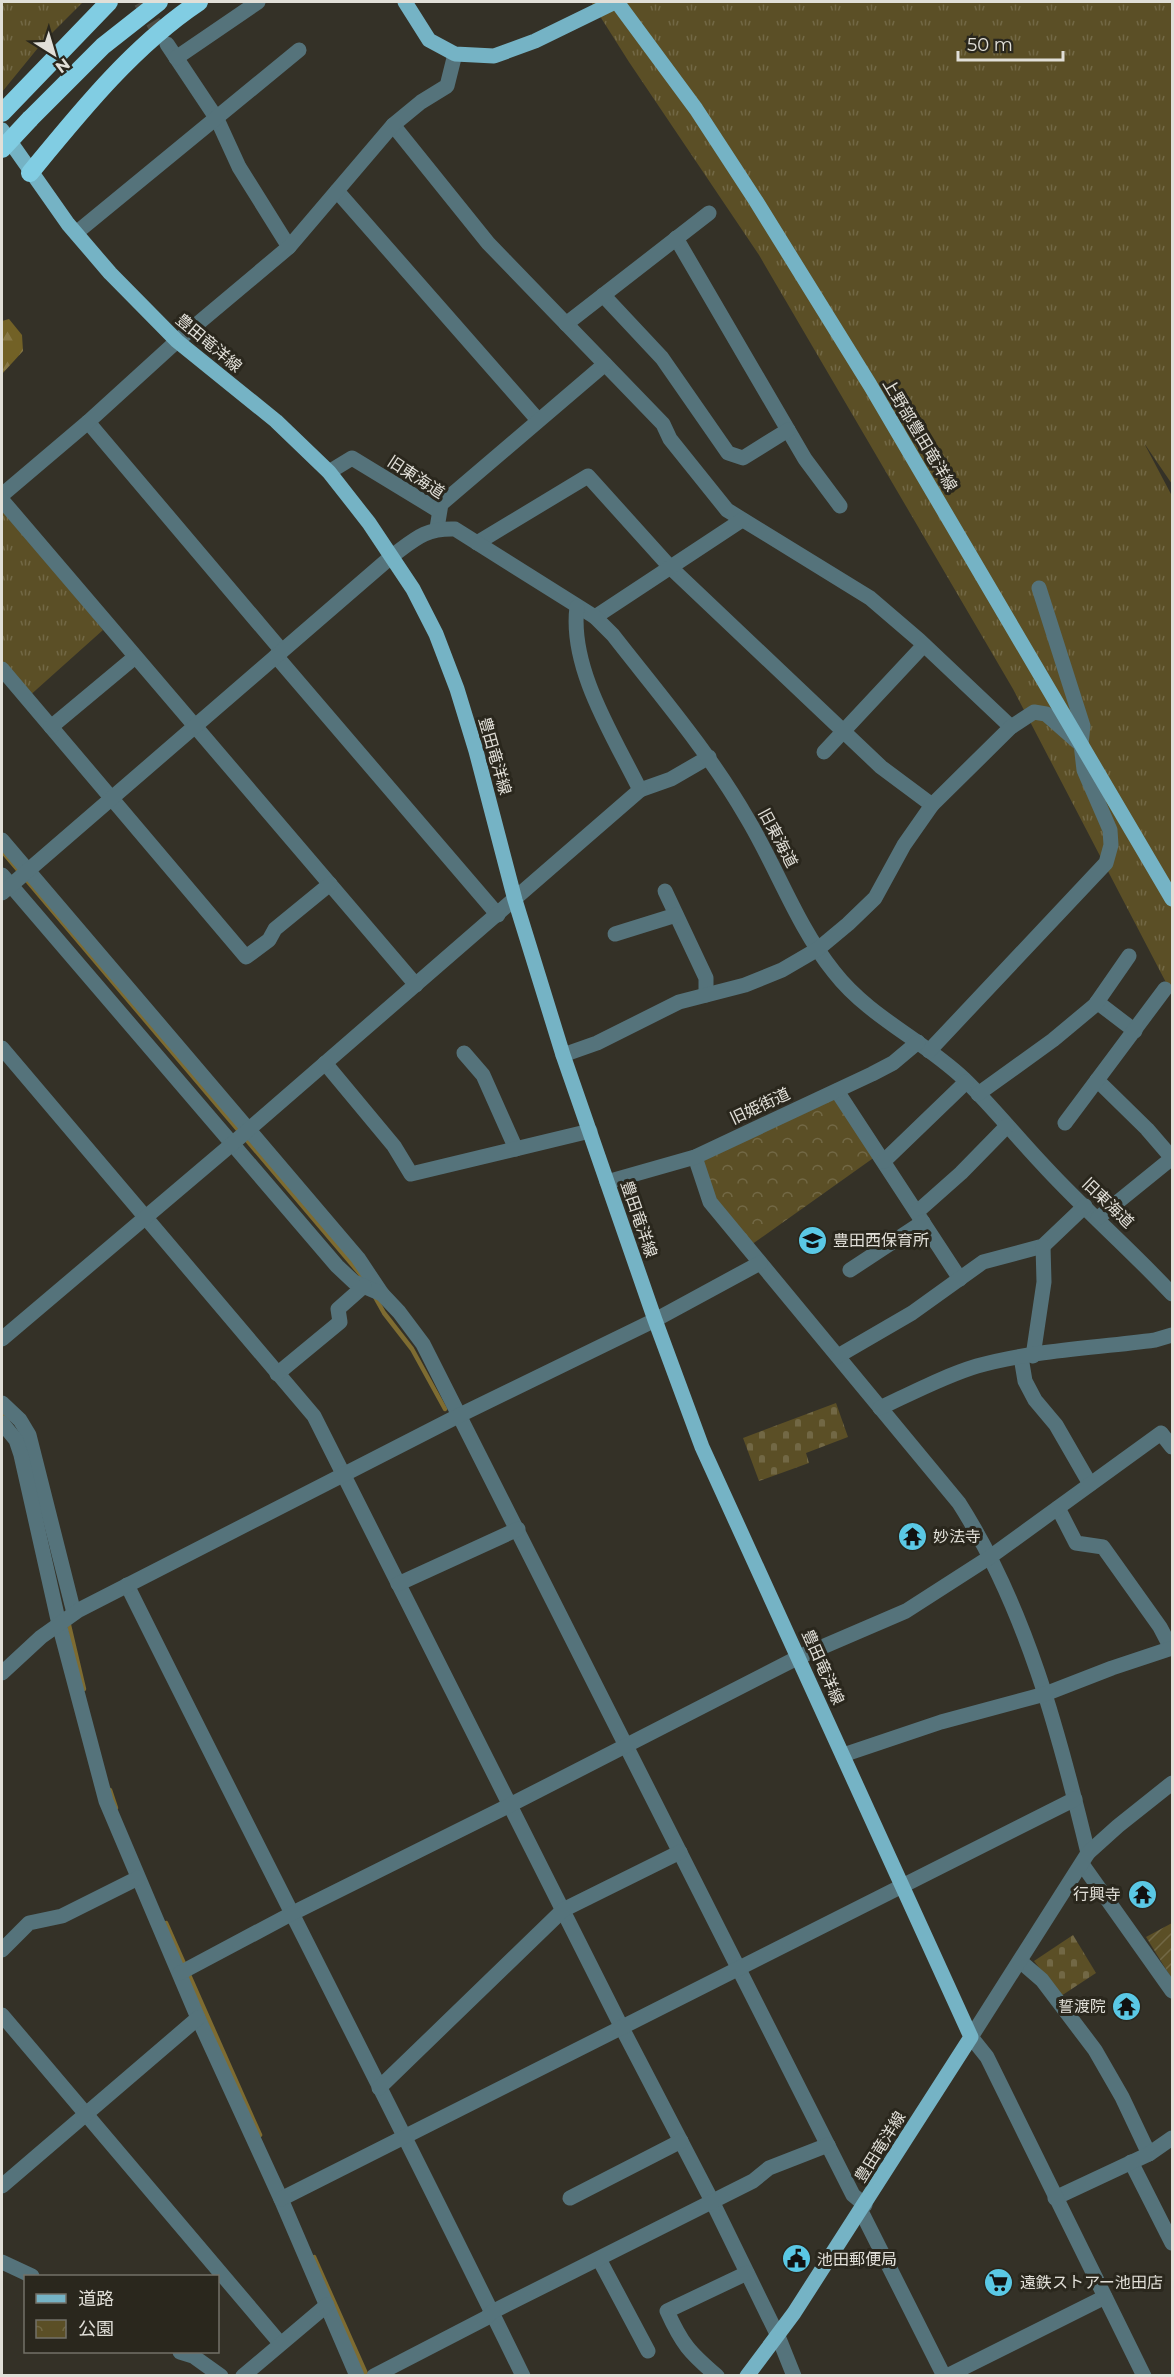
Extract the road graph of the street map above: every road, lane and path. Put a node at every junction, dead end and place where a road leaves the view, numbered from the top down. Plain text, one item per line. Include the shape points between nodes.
1 (109, 2) edge
2 (159, 2) edge
3 (199, 2) edge
4 (258, 2) edge
5 (405, 2) edge
6 (616, 2) edge
7 (166, 44) tunnel mouth
8 (299, 50) dead end
9 (455, 54) junction
10 (176, 58) junction
11 (8, 106) edge
12 (217, 119) junction
13 (393, 125) junction
14 (2, 130) edge
15 (2, 149) edge
16 (30, 173) junction
17 (337, 191) junction
18 (709, 213) dead end
19 (76, 233) junction
20 (676, 238) junction
21 (289, 247) junction
22 (603, 295) junction
23 (566, 324) junction
24 (177, 341) junction
25 (605, 364) junction
26 (538, 420) junction
27 (88, 422) junction
28 (788, 430) junction
29 (329, 472) junction
30 (2, 495) edge
31 (2, 500) edge
32 (840, 506) dead end
33 (439, 511) junction
34 (742, 520) junction
35 (437, 528) junction
36 (477, 543) junction
37 (392, 556) junction
38 (670, 567) junction
39 (1039, 588) dead end
40 (577, 607) junction
41 (595, 617) junction
42 (924, 645) junction
43 (279, 654) junction
44 (135, 657) junction
45 (2, 669) edge
46 (195, 726) junction
47 (51, 727) junction
48 (1011, 727) junction
49 (843, 731) junction
50 (1081, 744) junction
51 (824, 752) dead end
52 (708, 757) junction
53 (640, 790) junction
54 (112, 798) junction
55 (932, 805) junction
56 (2, 840) edge
57 (27, 871) junction
58 (330, 884) junction
59 (4, 885) edge
60 (665, 891) dead end
61 (1173, 899) edge
62 (515, 900) junction
63 (498, 915) junction
64 (676, 915) junction
65 (615, 934) dead end
66 (818, 949) junction
67 (1129, 956) dead end
68 (416, 985) junction
69 (1166, 989) dead end
70 (706, 995) junction
71 (1097, 1002) junction
72 (1135, 1030) junction
73 (924, 1046) junction
74 (2, 1048) edge
75 (464, 1053) dead end
76 (563, 1055) junction
77 (325, 1063) junction
78 (1097, 1080) junction
79 (966, 1082) junction
80 (837, 1091) junction
81 (978, 1094) junction
82 (1065, 1123) dead end
83 (1006, 1126) junction
84 (248, 1129) junction
85 (590, 1131) junction
86 (232, 1144) junction
87 (516, 1149) junction
88 (695, 1157) junction
89 (884, 1161) junction
90 (608, 1182) junction
91 (1085, 1206) junction
92 (920, 1217) junction
93 (146, 1218) junction
94 (1098, 1218) junction
95 (1043, 1246) junction
96 (760, 1263) junction
97 (850, 1270) dead end
98 (960, 1279) junction
99 (364, 1286) junction
100 (382, 1294) junction
101 (1173, 1294) edge
102 (655, 1320) junction
103 (1173, 1335) edge
104 (2, 1339) edge
105 (838, 1356) junction
106 (1027, 1356) junction
107 (277, 1374) junction
108 (2, 1403) edge
109 (880, 1408) junction
110 (460, 1415) junction
111 (2, 1423) edge
112 (1173, 1446) edge
113 (343, 1476) junction
114 (1090, 1484) junction
115 (1058, 1508) junction
116 (518, 1529) junction
117 (990, 1557) junction
118 (398, 1584) junction
119 (127, 1585) junction
120 (74, 1613) junction
121 (59, 1624) junction
122 (1172, 1648) edge
123 (799, 1657) junction
124 (2, 1673) edge
125 (1045, 1694) junction
126 (626, 1746) junction
127 (843, 1755) junction
128 (1173, 1783) edge
129 (1075, 1799) junction
130 (510, 1805) junction
131 (680, 1852) junction
132 (1085, 1858) junction
133 (138, 1878) junction
134 (902, 1887) junction
135 (563, 1910) junction
136 (291, 1914) junction
137 (2, 1950) edge
138 (1020, 1961) junction
139 (739, 1969) junction
140 (180, 1973) junction
141 (1173, 1991) edge
142 (2, 2015) edge
143 (198, 2018) junction
144 (622, 2028) junction
145 (971, 2037) junction
146 (379, 2088) junction
147 (85, 2114) junction
148 (405, 2137) junction
149 (1172, 2138) edge
150 (681, 2141) junction
151 (828, 2145) junction
152 (1149, 2154) junction
153 (1131, 2162) junction
154 (2, 2186) edge
155 (570, 2198) dead end
156 (1055, 2198) junction
157 (281, 2199) junction
158 (712, 2201) junction
159 (863, 2208) junction
160 (1173, 2243) edge
161 (598, 2259) junction
162 (2, 2262) edge
163 (747, 2272) junction
164 (28, 2275) edge
165 (1105, 2298) junction
166 (327, 2305) junction
167 (492, 2312) junction
168 (778, 2336) junction
169 (280, 2343) junction
170 (648, 2351) dead end
171 (183, 2353) edge
172 (221, 2376) edge
173 (243, 2376) edge
174 (357, 2376) edge
175 (374, 2376) edge
176 (523, 2376) edge
177 (717, 2376) edge
178 (747, 2376) edge
179 (794, 2376) edge
180 (946, 2376) edge
181 (1144, 2376) edge

1 - 11 highway
2 - 15 highway, bridge via 103,46
3 - 16 highway via 146,44
4 - 10 street
5 - 9 main road, 上野部豊田竜洋線 via 429,40
6 - 9 main road, 上野部豊田竜洋線 via 494,56
6 - 50 main road, 上野部豊田竜洋線 via 696,109 756,201 870,385
7 - 10 street
8 - 12 street
9 - 13 street via 447,86
10 - 12 street
12 - 19 street
12 - 21 street via 239,167
13 - 17 street
13 - 23 street via 488,243
14 - 16 main road, 豊田竜洋線
16 - 19 main road, 豊田竜洋線
17 - 21 street
17 - 26 street
18 - 20 street
19 - 24 main road, 豊田竜洋線
20 - 22 street
20 - 28 street
21 - 24 street
22 - 23 street
22 - 28 street via 662,358 728,453 743,458
23 - 25 street
24 - 27 street
24 - 29 main road, 豊田竜洋線 via 276,421
25 - 26 street
25 - 34 street via 663,424 670,439 727,510
26 - 33 street via 441,504
27 - 30 street
27 - 43 street
28 - 32 street
29 - 33 street, 旧東海道 via 351,458
29 - 37 main road, 豊田竜洋線
31 - 44 street
33 - 35 street, 旧東海道
34 - 38 street
34 - 42 street via 870,598
35 - 36 street, 旧東海道 via 455,529
35 - 37 street via 423,533
36 - 38 street via 588,476
36 - 40 street, 旧東海道
37 - 43 street
37 - 62 main road, 豊田竜洋線 via 436,634 457,689
38 - 41 street
38 - 49 street
39 - 50 street, 旧姫街道 via 1083,726
40 - 41 street, 旧東海道
40 - 53 street via 574,627 589,687
41 - 52 street, 旧東海道
42 - 48 street
42 - 49 street
43 - 46 street
43 - 63 street
44 - 46 street
44 - 47 street
45 - 47 street
46 - 54 street
46 - 58 street
47 - 54 street
48 - 50 street via 1034,712 1046,714
48 - 55 street
49 - 51 street
49 - 55 street via 881,767
50 - 61 main road, 上野部豊田竜洋線
50 - 73 street, 旧姫街道 via 1084,770 1110,830 1106,863
52 - 53 street via 671,779
52 - 66 street, 旧東海道 via 748,819
53 - 62 street
54 - 57 street
54 - 58 street via 246,957
55 - 66 street via 875,898
56 - 57 street
57 - 59 street
57 - 84 street
58 - 68 street
59 - 86 street
60 - 64 street
62 - 63 street
62 - 76 main road, 豊田竜洋線
63 - 68 street
64 - 65 street
64 - 70 street via 706,978
66 - 70 street via 773,974
66 - 73 street, 旧東海道 via 834,973 863,1003
67 - 71 street
68 - 77 street
69 - 72 street
70 - 76 street via 679,1002 597,1043
71 - 72 street
71 - 81 street via 1053,1040
72 - 78 street
73 - 79 street, 旧東海道
73 - 80 street, 旧姫街道
74 - 93 street
75 - 87 street via 483,1075
76 - 85 main road, 豊田竜洋線
77 - 84 street
77 - 87 street via 394,1146 411,1174
78 - 82 street
78 - 94 street via 1172,1158
79 - 81 street, 旧東海道
79 - 89 street
80 - 88 street, 旧姫街道
80 - 89 street
81 - 83 street, 旧東海道
83 - 91 street, 旧東海道
83 - 92 street
84 - 86 street
84 - 100 street via 358,1258
85 - 87 street
85 - 90 main road, 豊田竜洋線
86 - 93 street
86 - 99 street via 337,1266
88 - 90 street, 旧姫街道
88 - 96 street via 710,1202
89 - 92 street
90 - 102 main road, 豊田竜洋線
91 - 94 street, 旧東海道
91 - 95 street
92 - 97 street
92 - 98 street
93 - 104 street
93 - 107 street
94 - 101 street, 旧東海道
95 - 98 street via 983,1262
95 - 106 street via 1044,1282
96 - 102 street
96 - 105 street
98 - 105 street via 912,1313
99 - 100 street
99 - 107 street via 338,1309 340,1322
100 - 110 street via 423,1344
102 - 110 street
102 - 123 main road, 豊田竜洋線 via 702,1447
103 - 106 street
105 - 109 street
106 - 109 street via 977,1366
106 - 114 street via 1025,1382 1056,1425
107 - 113 street via 314,1416
108 - 120 street via 29,1435
109 - 117 street via 959,1503
110 - 113 street
110 - 116 street
111 - 121 street via 16,1440 21,1455
112 - 114 street via 1161,1433
113 - 118 street
113 - 119 street
114 - 115 street
115 - 117 street
115 - 122 street via 1076,1543 1103,1547
116 - 118 street
116 - 126 street
117 - 123 street via 906,1611
117 - 125 street
118 - 130 street
119 - 120 street
119 - 136 street
120 - 121 street
121 - 124 street
121 - 133 street via 106,1801
122 - 125 street
123 - 126 street
123 - 127 main road, 豊田竜洋線
125 - 127 street via 941,1722
125 - 129 street
126 - 130 street
126 - 131 street
127 - 134 main road, 豊田竜洋線
128 - 132 street
129 - 132 street
129 - 134 street
130 - 135 street
130 - 136 street
131 - 135 street
131 - 139 street
132 - 138 street
132 - 141 street
133 - 137 street via 62,1916 29,1923
133 - 140 street
134 - 139 street
134 - 145 main road, 豊田竜洋線
135 - 144 street
135 - 146 street
136 - 140 street
136 - 146 street
138 - 145 street
138 - 152 street via 1042,1980 1095,2050
139 - 144 street
139 - 151 street
140 - 143 street
142 - 147 street
143 - 147 street
143 - 157 street
144 - 148 street
144 - 150 street
145 - 156 street via 987,2057
145 - 159 main road, 豊田竜洋線
146 - 148 street
147 - 154 street
147 - 169 street
148 - 157 street
148 - 167 street
149 - 152 street
150 - 155 street
150 - 158 street
151 - 158 street via 769,2169
151 - 159 street
152 - 153 street
153 - 156 street
153 - 160 street
156 - 165 street
157 - 166 street
158 - 161 street
158 - 163 street
159 - 168 main road, 豊田竜洋線
159 - 180 street
161 - 167 street
161 - 170 street
162 - 164 street
163 - 168 street
163 - 177 street via 667,2311 681,2341
165 - 180 street
165 - 181 street
166 - 169 street
166 - 174 street
167 - 175 street
167 - 176 street
168 - 178 main road, 豊田竜洋線
168 - 179 street
169 - 173 street
171 - 172 street

